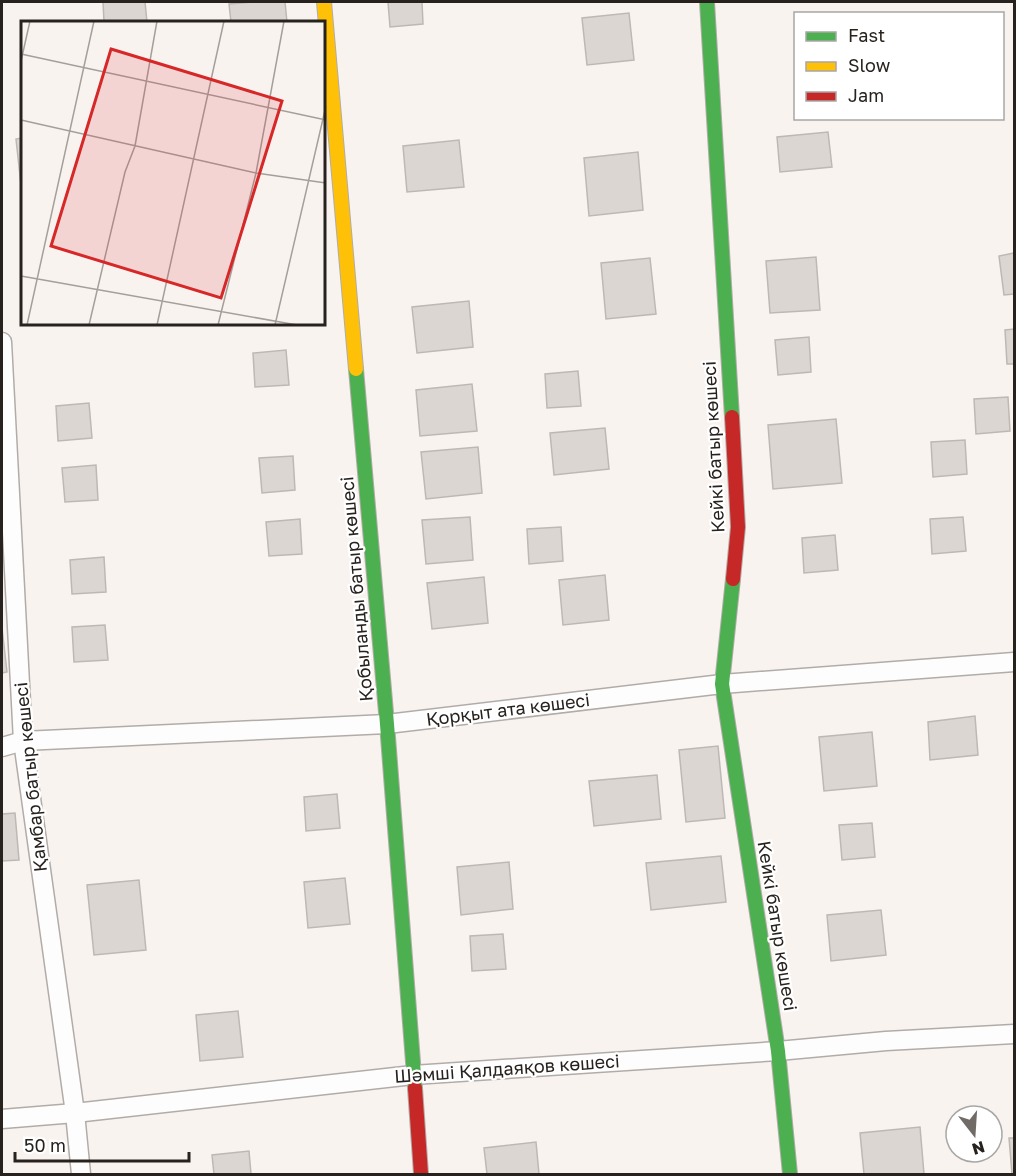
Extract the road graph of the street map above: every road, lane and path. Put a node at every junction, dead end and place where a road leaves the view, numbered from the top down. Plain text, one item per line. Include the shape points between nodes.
1 (324, 2) edge
2 (707, 2) edge
3 (326, 21) edge
4 (326, 25) edge
5 (2, 342) edge
6 (1014, 662) edge
7 (722, 684) junction
8 (387, 724) junction
9 (23, 741) junction
10 (2, 747) edge
11 (1014, 1034) edge
12 (778, 1051) junction
13 (413, 1075) junction
14 (75, 1113) junction
15 (2, 1119) edge
16 (81, 1174) edge
17 (421, 1174) edge
18 (790, 1174) edge

1 - 3 street, Қобыланды батыр көшесі
2 - 7 street, Кейкі батыр көшесі via 738,527
4 - 8 street, Қобыланды батыр көшесі
5 - 9 street, Қамбар батыр көшесі
6 - 7 street, Қорқыт ата көшесі
7 - 8 street, Қорқыт ата көшесі
7 - 12 street, Кейкі батыр көшесі
8 - 9 street, Қорқыт ата көшесі
8 - 13 street, Қобыланды батыр көшесі
9 - 10 street, Қорқыт ата көшесі
9 - 14 street, Қамбар батыр көшесі
11 - 12 street, Шәмші Қалдаяқов көшесі
12 - 13 street, Шәмші Қалдаяқов көшесі
12 - 18 street, Кейкі батыр көшесі
13 - 14 street, Шәмші Қалдаяқов көшесі
13 - 17 street, Қобыланды батыр көшесі
14 - 15 street, Шәмші Қалдаяқов көшесі
14 - 16 street, Қамбар батыр көшесі

